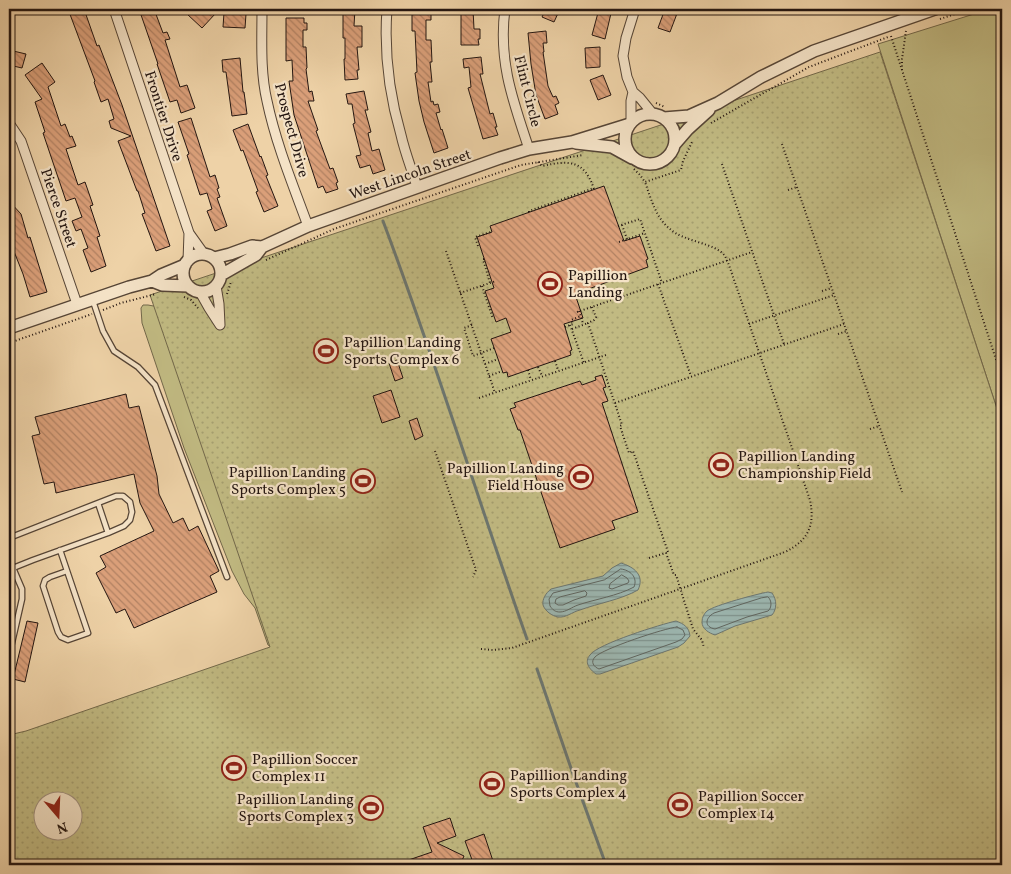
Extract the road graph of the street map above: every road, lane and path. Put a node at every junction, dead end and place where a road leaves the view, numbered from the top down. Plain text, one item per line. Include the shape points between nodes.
1 (114, 9) edge
2 (262, 9) edge
3 (387, 9) edge
4 (505, 9) edge
5 (636, 9) edge
6 (935, 9) edge
7 (906, 31) dead end
8 (902, 72) junction
9 (633, 92) junction
10 (718, 103) junction
11 (661, 111) junction
12 (9, 123) edge
13 (631, 123) junction
14 (708, 125) dead end
15 (695, 138) dead end
16 (572, 142) junction
17 (675, 144) junction
18 (782, 144) dead end
19 (529, 149) junction
20 (586, 155) dead end
21 (631, 161) junction
22 (538, 162) junction
23 (722, 164) dead end
24 (645, 182) junction
25 (417, 187) junction
26 (797, 187) junction
27 (788, 190) dead end
28 (530, 212) dead end
29 (622, 225) junction
30 (308, 226) junction
31 (618, 226) dead end
32 (491, 232) dead end
33 (189, 233) junction
34 (645, 233) junction
35 (627, 239) junction
36 (619, 242) dead end
37 (478, 246) dead end
38 (262, 248) junction
39 (446, 251) dead end
40 (752, 252) junction
41 (209, 256) junction
42 (484, 259) dead end
43 (265, 260) dead end
44 (727, 261) junction
45 (186, 263) junction
46 (221, 275) junction
47 (236, 277) dead end
48 (152, 281) junction
49 (496, 281) dead end
50 (490, 283) junction
51 (660, 284) junction
52 (482, 285) junction
53 (216, 286) junction
54 (832, 288) junction
55 (186, 291) junction
56 (822, 291) dead end
57 (200, 292) junction
58 (460, 293) junction
59 (157, 294) dead end
60 (834, 295) junction
61 (92, 299) junction
62 (77, 304) junction
63 (219, 304) junction
64 (592, 307) junction
65 (208, 308) junction
66 (97, 313) junction
67 (580, 316) junction
68 (774, 316) junction
69 (493, 319) dead end
70 (588, 323) junction
71 (583, 324) junction
72 (749, 324) junction
73 (844, 324) junction
74 (472, 326) junction
75 (565, 327) dead end
76 (571, 327) junction
77 (9, 328) edge
78 (847, 331) junction
79 (838, 334) dead end
80 (9, 342) edge
81 (784, 345) junction
82 (494, 348) dead end
83 (481, 353) junction
84 (759, 353) junction
85 (606, 355) dead end
86 (599, 358) junction
87 (498, 360) dead end
88 (555, 361) dead end
89 (584, 363) junction
90 (485, 364) junction
91 (538, 367) dead end
92 (528, 370) dead end
93 (502, 371) dead end
94 (559, 372) junction
95 (489, 376) junction
96 (542, 377) junction
97 (691, 377) junction
98 (1002, 378) edge
99 (532, 380) junction
100 (495, 393) junction
101 (479, 398) dead end
102 (614, 403) junction
103 (879, 426) junction
104 (870, 429) dead end
105 (435, 451) dead end
106 (902, 492) dead end
107 (98, 503) junction
108 (108, 533) junction
109 (9, 538) edge
110 (60, 550) junction
111 (666, 552) junction
112 (9, 555) edge
113 (649, 558) dead end
114 (11, 569) edge
115 (67, 571) junction
116 (227, 577) dead end
117 (473, 577) dead end
118 (680, 589) junction
119 (704, 648) dead end
120 (481, 649) dead end
121 (9, 656) edge

1 - 33 street, Frontier Drive
2 - 30 street, Prospect Drive via 266,100
3 - 25 street via 390,88 400,135
4 - 19 street, Flint Circle via 504,53 508,81
5 - 9 street via 623,56
6 - 10 street via 814,51
7 - 8 path
8 - 14 path via 891,36 809,67
8 - 98 path
9 - 11 street
9 - 13 street
10 - 11 street via 689,116
10 - 17 street
11 - 13 street via 641,115
11 - 17 street via 675,132
12 - 62 street, Pierce Street via 22,141
13 - 16 street, West Lincoln Street
13 - 21 street via 625,140
15 - 24 path via 680,170
16 - 19 street, West Lincoln Street
16 - 21 street, West Lincoln Street via 612,147
17 - 21 street via 670,155 661,162
18 - 26 path
19 - 25 street, West Lincoln Street
20 - 22 path
21 - 24 path
22 - 28 path via 542,166 576,165 584,169 594,189
22 - 43 path via 334,229
23 - 40 path
24 - 44 path via 656,210 669,229 719,250
25 - 30 street, West Lincoln Street
26 - 27 path
26 - 54 path
29 - 31 path
29 - 34 path via 640,219
29 - 35 path
30 - 38 street, West Lincoln Street
32 - 37 path via 475,237
33 - 41 street, Frontier Drive
33 - 45 street, Frontier Drive
34 - 35 path
34 - 51 path
35 - 36 path
38 - 41 street, West Lincoln Street via 252,246 230,254
38 - 46 street, West Lincoln Street via 256,255
39 - 58 path
40 - 44 path
40 - 68 path
41 - 45 street via 197,255
41 - 46 street via 220,265
42 - 50 path
44 - 51 path
44 - 72 path
45 - 48 street
45 - 55 street via 183,276
46 - 53 street
47 - 63 path via 230,283 226,302
48 - 55 street
48 - 61 street
49 - 50 path
50 - 52 path
51 - 64 path
51 - 97 path
52 - 58 path
52 - 69 path
53 - 57 street
53 - 63 street
54 - 56 path
54 - 60 path
55 - 57 street
55 - 65 path via 201,311
57 - 65 street
58 - 74 path
59 - 66 path
60 - 68 path
60 - 73 path
61 - 62 street
61 - 66 lane
62 - 77 street
63 - 65 street via 220,325
64 - 67 path via 578,312
64 - 70 path via 596,317
66 - 80 path
66 - 116 lane via 114,351 138,367 155,385
67 - 71 path
67 - 76 path via 571,320
68 - 72 path
68 - 81 path
70 - 71 path
70 - 86 path
71 - 76 path
72 - 84 path
73 - 78 path
73 - 81 path
74 - 83 path
74 - 83 path via 464,328 473,356
75 - 76 path
76 - 89 path
78 - 79 path
78 - 103 path
81 - 84 path
82 - 83 path
83 - 90 path
84 - 97 path
84 - 118 path via 810,500 811,526 794,548
85 - 86 path
86 - 89 path
86 - 102 path
87 - 90 path
88 - 94 path
89 - 94 path
90 - 95 path
91 - 96 path
92 - 99 path
93 - 95 path
94 - 96 path
95 - 100 path
96 - 99 path
97 - 102 path
99 - 100 path
100 - 101 path
102 - 111 path via 629,453 634,451
103 - 104 path
103 - 106 path
105 - 117 path via 476,570
107 - 108 lane
107 - 108 lane via 116,496 123,496 130,502 130,520
107 - 109 lane
108 - 110 lane
110 - 114 lane
110 - 115 lane
111 - 113 path
111 - 118 path
112 - 114 lane
114 - 121 lane via 22,589 22,599
115 - 115 lane via 45,580 43,586 58,632 68,640 88,633
118 - 119 path via 693,629
118 - 120 path via 512,648

